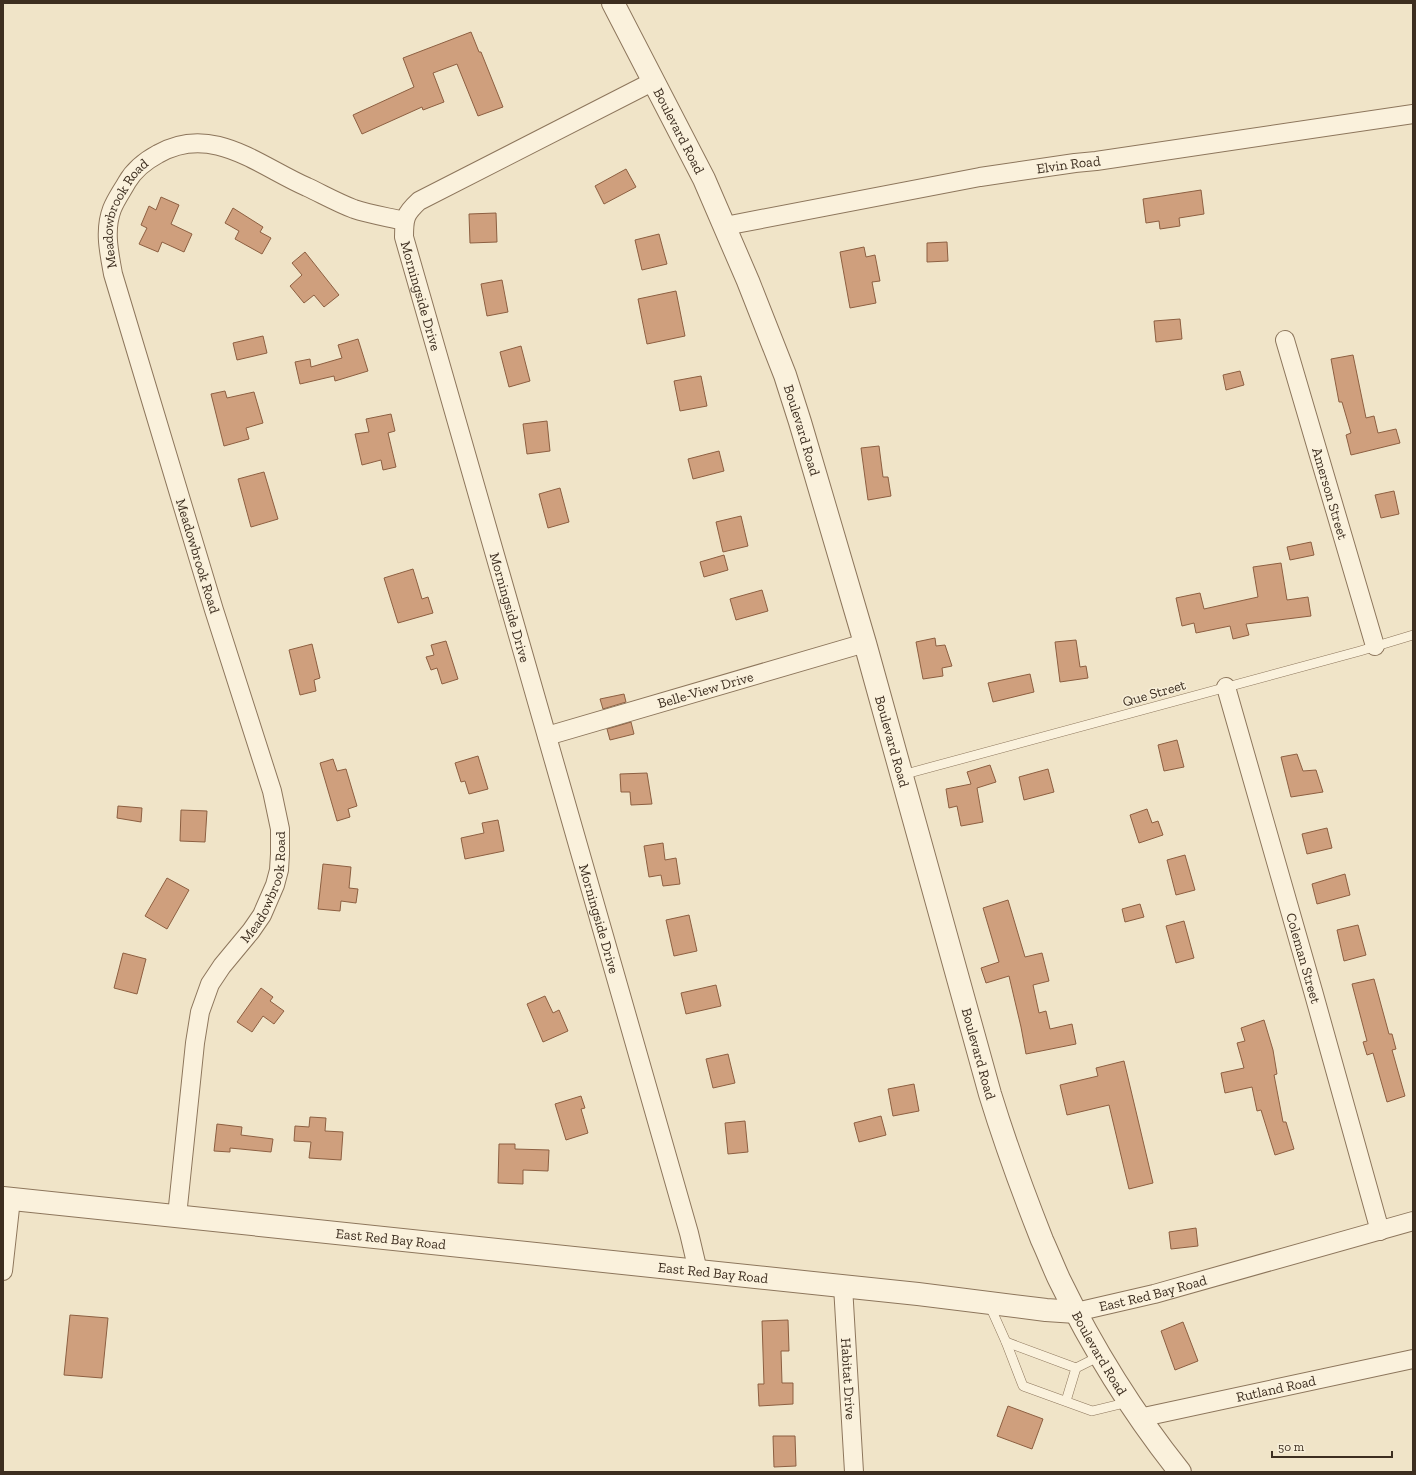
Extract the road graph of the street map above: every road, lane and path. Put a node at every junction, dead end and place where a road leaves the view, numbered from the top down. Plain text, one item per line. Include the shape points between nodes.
1 (613, 3) edge
2 (654, 81) junction
3 (1413, 114) edge
4 (404, 221) junction
5 (725, 226) junction
6 (1285, 340) dead end
7 (1413, 635) edge
8 (865, 643) junction
9 (1375, 646) junction
10 (1226, 687) junction
11 (547, 736) junction
12 (902, 775) junction
13 (7, 1199) edge
14 (177, 1216) junction
15 (1413, 1222) edge
16 (1380, 1231) junction
17 (3, 1271) edge
18 (698, 1271) junction
19 (843, 1286) junction
20 (988, 1303) junction
21 (1076, 1312) junction
22 (1006, 1342) junction
23 (1101, 1356) junction
24 (1413, 1359) edge
25 (1076, 1368) junction
26 (1066, 1401) junction
27 (1134, 1410) junction
28 (854, 1472) edge
29 (1180, 1472) edge

1 - 2 street, Boulevard Road
2 - 4 street, Morningside Drive via 419,201 407,212
2 - 5 street, Boulevard Road
3 - 5 street, Elvin Road via 980,177
4 - 11 street, Morningside Drive via 404,237
4 - 14 street, Meadowbrook Road via 354,209 238,152 206,144 164,150 152,157 130,176 112,209 107,231 114,274 212,602 272,791 280,829 279,870 272,891 258,921 210,984 200,1012
5 - 8 street, Boulevard Road via 785,375
6 - 9 street, Amerson Street
7 - 9 lane, Que Street
8 - 11 street, Belle-View Drive
8 - 12 street, Boulevard Road
9 - 10 lane, Que Street
10 - 12 lane, Que Street
10 - 16 street, Coleman Street
11 - 18 street, Morningside Drive via 683,1210
12 - 21 street, Boulevard Road via 1009,1156 1058,1278
13 - 14 street, East Red Bay Road
13 - 17 street
14 - 18 street, East Red Bay Road
15 - 16 street, East Red Bay Road
16 - 21 street, East Red Bay Road via 1154,1294
18 - 19 street, East Red Bay Road
19 - 20 street, East Red Bay Road
19 - 28 street, Habitat Drive
20 - 21 street, East Red Bay Road
20 - 22 lane
21 - 23 street, Boulevard Road
22 - 25 lane
22 - 26 lane via 1023,1386
23 - 25 lane
23 - 27 street, Boulevard Road
24 - 27 street, Rutland Road
25 - 26 lane
26 - 27 lane via 1092,1411
27 - 29 street, Boulevard Road

